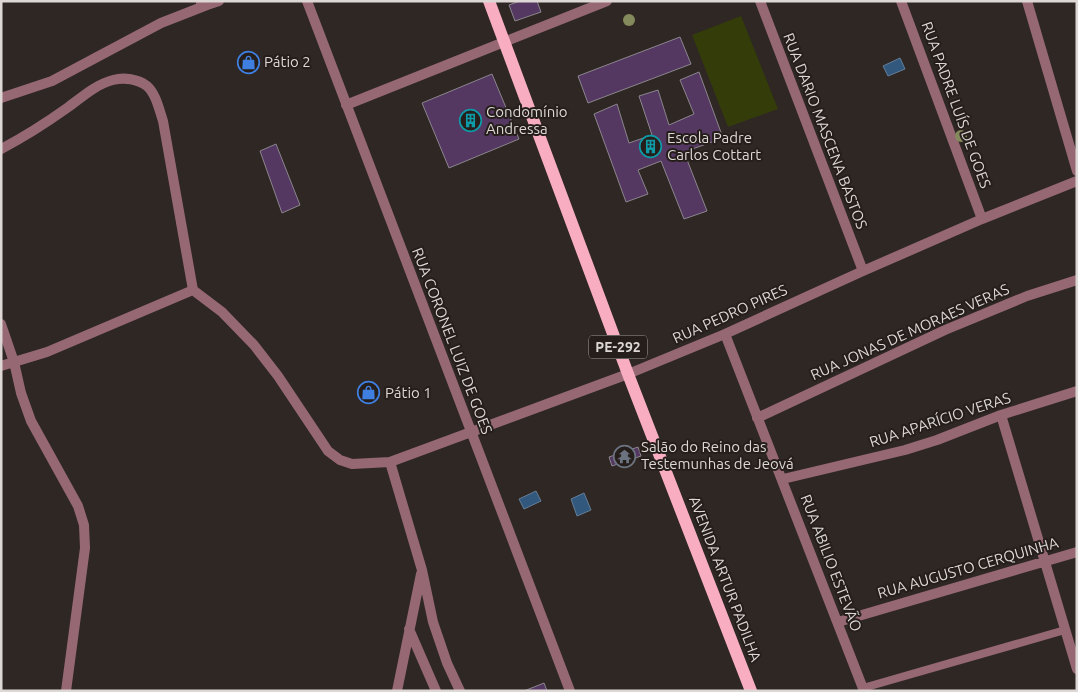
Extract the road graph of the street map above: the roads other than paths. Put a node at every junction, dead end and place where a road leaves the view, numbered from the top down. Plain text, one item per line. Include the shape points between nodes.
1 (219, 1) edge
2 (307, 1) edge
3 (489, 1) edge
4 (607, 1) edge
5 (760, 1) edge
6 (901, 1) edge
7 (1027, 1) edge
8 (202, 3) edge
9 (504, 42) junction
10 (1, 98) edge
11 (346, 105) junction
12 (1, 149) edge
13 (1077, 171) edge
14 (1077, 181) edge
15 (982, 219) junction
16 (862, 271) junction
17 (1077, 280) edge
18 (193, 290) junction
19 (1, 324) edge
20 (725, 334) junction
21 (14, 362) junction
22 (1, 366) edge
23 (628, 374) junction
24 (1077, 391) edge
25 (1001, 415) junction
26 (757, 418) junction
27 (470, 432) junction
28 (390, 462) junction
29 (782, 479) junction
30 (1077, 552) edge
31 (1045, 561) junction
32 (422, 570) junction
33 (838, 622) junction
34 (409, 629) junction
35 (1065, 630) junction
36 (1077, 669) edge
37 (863, 689) edge
38 (66, 691) edge
39 (396, 691) edge
40 (436, 691) edge
41 (460, 691) edge
42 (570, 691) edge
43 (751, 691) edge

1 - 8 street
2 - 11 street, RUA CORONEL LUIZ DE GOES
3 - 9 main road, AVENIDA ARTUR PADILHA / PE-292
4 - 9 street
5 - 16 street, RUA DARIO MASCENA BASTOS
6 - 15 street, RUA PADRE LUÍS DE GOES
7 - 13 street
8 - 10 street via 52,81
9 - 11 street
9 - 23 main road, AVENIDA ARTUR PADILHA / PE-292
11 - 27 street, RUA CORONEL LUIZ DE GOES
12 - 18 street via 98,86 124,78 147,86 163,121
14 - 15 street, RUA PEDRO PIRES
15 - 16 street, RUA PEDRO PIRES
16 - 20 street, RUA PEDRO PIRES
17 - 26 street, RUA JONAS DE MORAES VERAS via 1027,296 945,330
18 - 21 street via 47,352
18 - 28 street, RUA PEDRO PIRES via 222,312 254,345 324,447 340,460 352,464
19 - 21 street
20 - 23 street, RUA PEDRO PIRES
20 - 26 street, RUA ABILIO ESTEVÃO
21 - 22 street
21 - 38 street via 31,421 73,497 84,525 85,548
23 - 27 street, RUA PEDRO PIRES
23 - 43 main road, AVENIDA ARTUR PADILHA / PE-292
24 - 25 street, RUA APARÍCIO VERAS
25 - 29 street, RUA APARÍCIO VERAS via 905,450
25 - 31 street
26 - 29 street, RUA ABILIO ESTEVÃO
27 - 28 street, RUA PEDRO PIRES
27 - 42 street, RUA CORONEL LUIZ DE GOES
28 - 32 street
29 - 33 street, RUA ABILIO ESTEVÃO
30 - 31 street, RUA AUGUSTO CERQUINHA
31 - 33 street, RUA AUGUSTO CERQUINHA
31 - 35 street
32 - 34 street
32 - 41 street via 433,622
33 - 37 street, RUA ABILIO ESTEVÃO
34 - 39 street
34 - 40 street
35 - 36 street
35 - 37 lane

